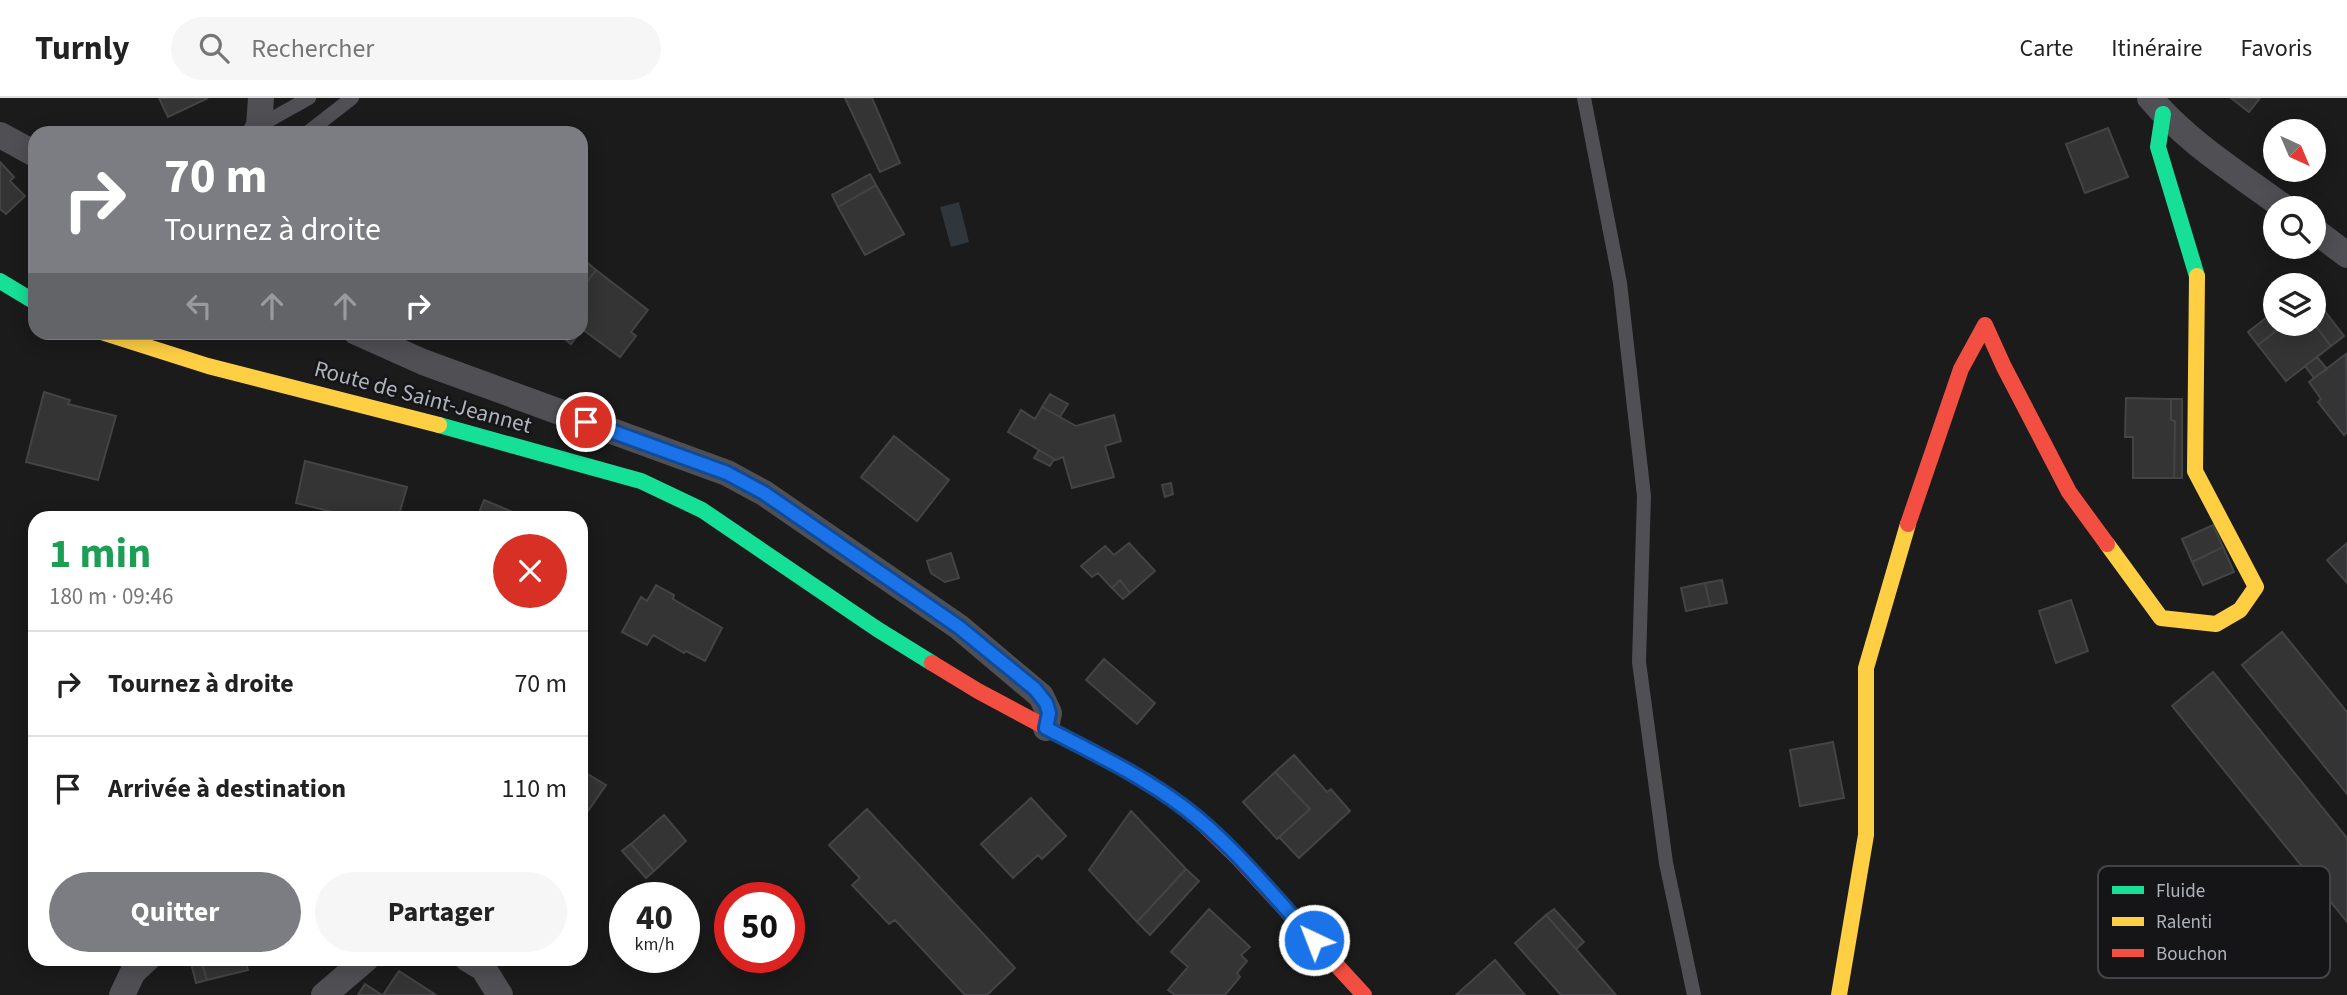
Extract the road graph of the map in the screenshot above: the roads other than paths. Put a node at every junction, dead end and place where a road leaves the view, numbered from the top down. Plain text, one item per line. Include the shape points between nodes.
1 (261, 98) edge
2 (309, 98) edge
3 (352, 98) edge
4 (1584, 98) edge
5 (2157, 106) edge
6 (257, 126) edge
7 (262, 126) edge
8 (316, 126) edge
9 (0, 135) edge
10 (28, 150) edge
11 (2270, 196) edge
12 (2326, 239) edge
13 (2347, 255) edge
14 (0, 281) edge
15 (28, 298) edge
16 (126, 340) edge
17 (374, 340) edge
18 (1046, 728) junction
19 (139, 966) edge
20 (358, 966) edge
21 (480, 966) edge
22 (122, 995) edge
23 (324, 995) edge
24 (500, 995) edge
25 (1364, 995) edge
26 (1694, 995) edge
27 (1839, 995) edge

1 - 6 street
2 - 7 lane
3 - 8 lane
4 - 26 lane via 1620,283 1644,496 1639,662 1666,863
5 - 11 street
5 - 27 street via 2158,146 2197,275 2195,471 2256,587 2240,610 2216,624 2161,618 2069,492 1985,325 1961,369 1898,555 1866,668 1866,835
9 - 10 street
12 - 13 street
14 - 15 street
16 - 18 street, Route de Saint-Jeannet via 641,481 702,510 877,629
17 - 18 street via 727,473 764,493 959,627 1035,689 1049,713
18 - 25 street, Route de Saint-Jeannet via 1133,774 1188,811 1239,859
19 - 22 street
20 - 23 street
21 - 24 street

